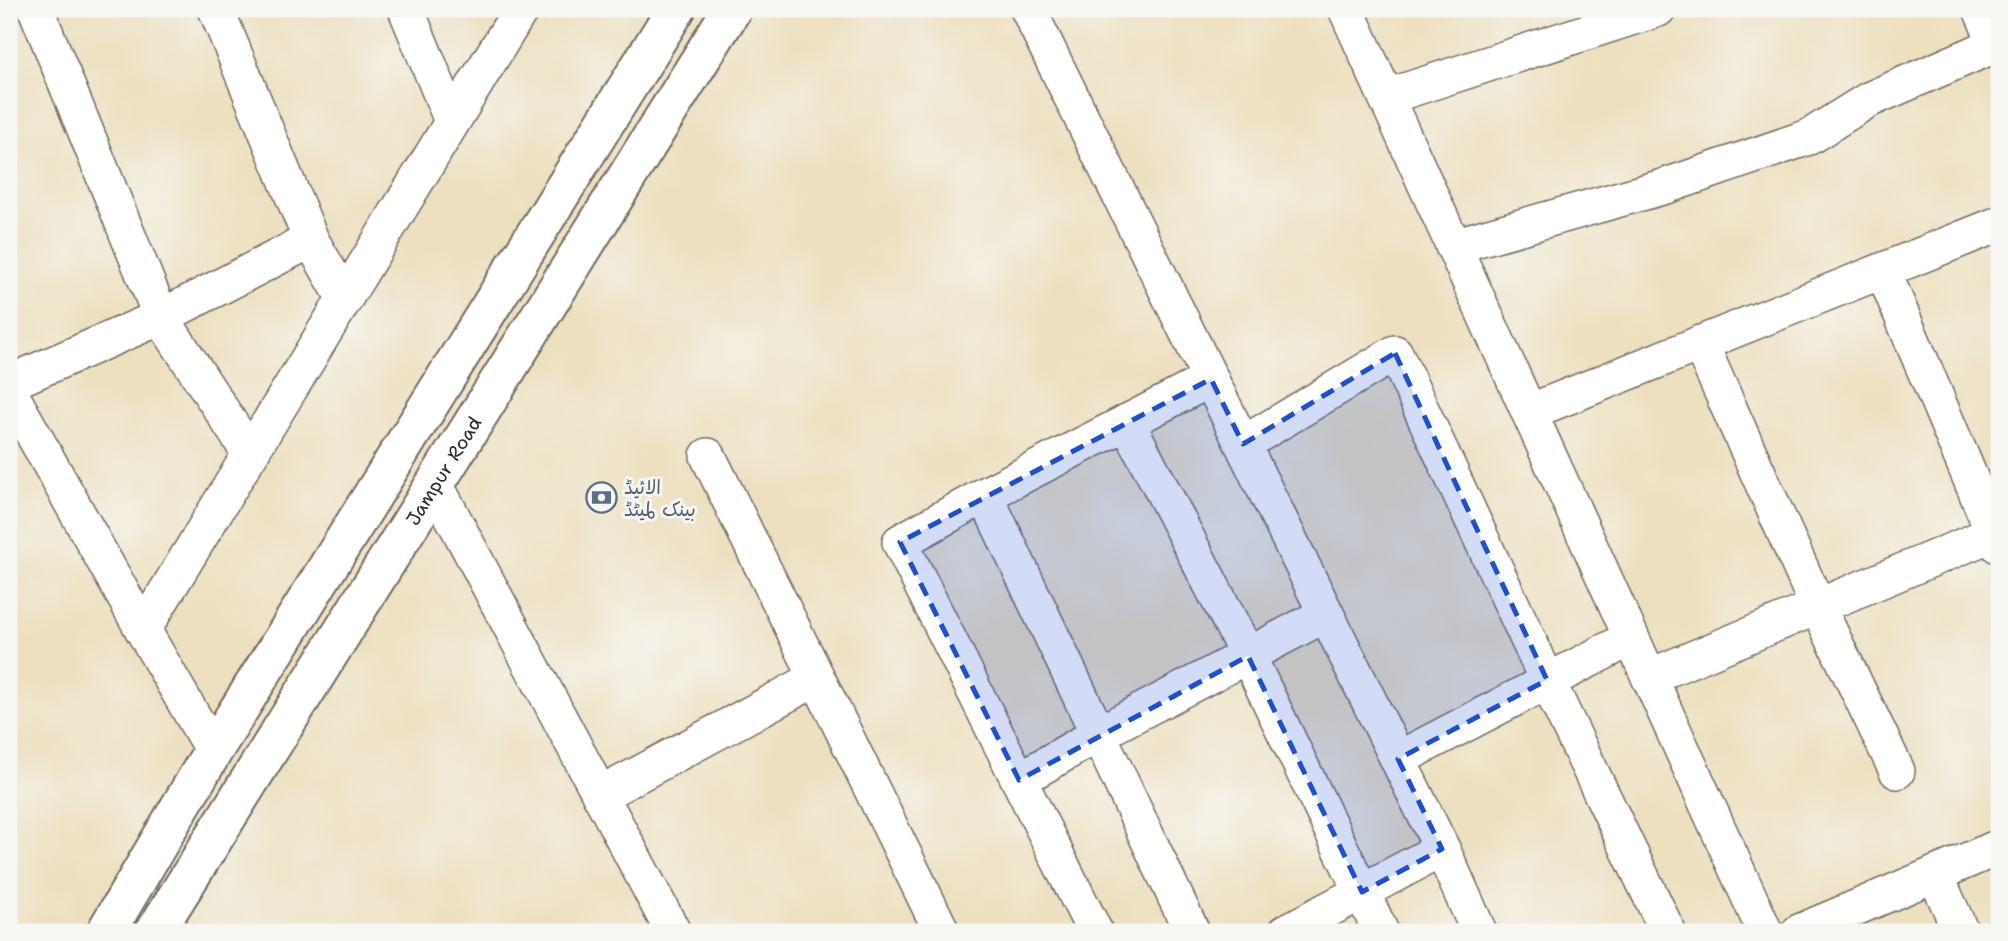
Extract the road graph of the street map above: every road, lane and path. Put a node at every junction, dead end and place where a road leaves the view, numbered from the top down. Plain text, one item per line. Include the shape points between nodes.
1 (36, 9) edge
2 (216, 9) edge
3 (406, 9) edge
4 (521, 9) edge
5 (676, 9) edge
6 (732, 9) edge
7 (1028, 9) edge
8 (1346, 9) edge
9 (1658, 9) edge
10 (1981, 9) edge
11 (1998, 47) edge
12 (1386, 97) junction
13 (452, 121) junction
14 (1999, 224) edge
15 (310, 240) junction
16 (1453, 246) junction
17 (1883, 271) junction
18 (345, 299) junction
19 (161, 317) junction
20 (1700, 343) junction
21 (1210, 379) junction
22 (9, 383) edge
23 (9, 391) edge
24 (1529, 412) junction
25 (1127, 422) junction
26 (1243, 444) junction
27 (250, 454) junction
28 (708, 456) dead end
29 (435, 484) junction
30 (985, 495) junction
31 (1997, 537) edge
32 (1818, 607) junction
33 (1326, 614) junction
34 (142, 630) junction
35 (1631, 638) junction
36 (1248, 656) junction
37 (1649, 677) junction
38 (817, 678) junction
39 (1547, 680) junction
40 (1098, 734) junction
41 (213, 751) junction
42 (1398, 759) junction
43 (1898, 771) dead end
44 (1018, 780) junction
45 (600, 795) junction
46 (1999, 847) edge
47 (1442, 849) junction
48 (1935, 874) junction
49 (1362, 892) junction
50 (106, 932) edge
51 (155, 932) edge
52 (673, 932) edge
53 (942, 932) edge
54 (1095, 932) edge
55 (1192, 932) edge
56 (1286, 932) edge
57 (1381, 932) edge
58 (1479, 932) edge
59 (1668, 932) edge
60 (1765, 932) edge
61 (1799, 932) edge
62 (1961, 932) edge

1 - 19 street
2 - 15 street
3 - 13 street
4 - 13 street
5 - 41 main road
6 - 29 main road, Jampur Road
7 - 21 street
8 - 12 street
9 - 12 street
10 - 11 street
11 - 16 street via 1868,100 1809,137 1666,186
12 - 16 street
13 - 18 street
14 - 17 street
15 - 18 street
15 - 19 street
16 - 24 street
17 - 20 street
17 - 31 street
18 - 27 street
19 - 22 street
19 - 27 street
20 - 24 street
20 - 32 street
21 - 25 street
21 - 26 street
23 - 34 street
24 - 35 street
25 - 30 street
25 - 36 street
26 - 33 street
26 - 39 street via 1395,353
27 - 34 street
28 - 38 street
29 - 45 street
29 - 51 main road, Jampur Road
30 - 40 street
30 - 44 street via 900,542
31 - 32 street
32 - 37 street
32 - 43 street
33 - 36 street
33 - 42 street
34 - 41 street
35 - 37 street
35 - 39 street
36 - 40 street
36 - 49 street
37 - 60 street
38 - 45 street
38 - 53 street
39 - 42 street
39 - 59 street
40 - 44 street
40 - 55 street
41 - 50 main road
42 - 47 street
44 - 54 street
45 - 52 street
46 - 48 street
47 - 49 street
47 - 58 street
48 - 61 street
48 - 62 street
49 - 56 street
49 - 57 street

